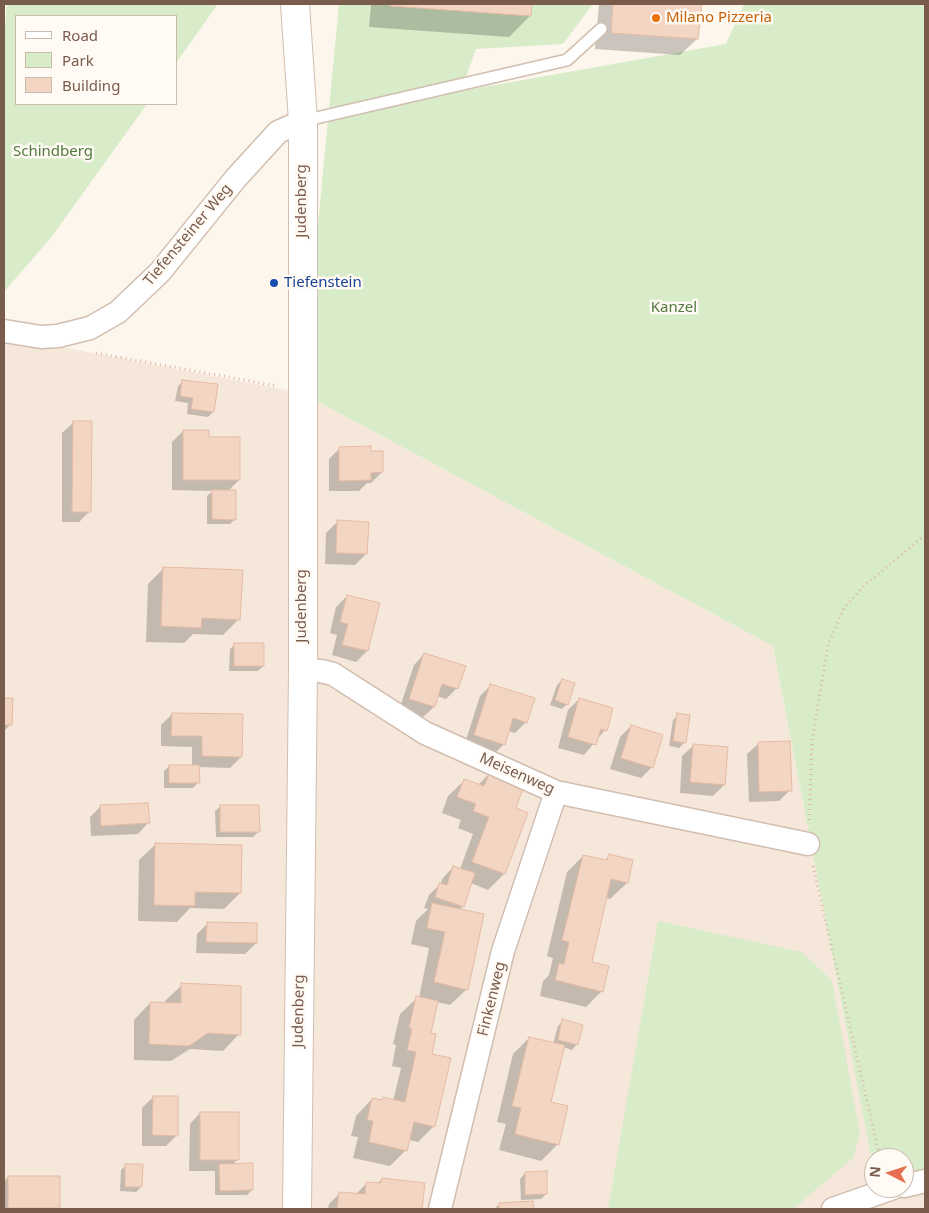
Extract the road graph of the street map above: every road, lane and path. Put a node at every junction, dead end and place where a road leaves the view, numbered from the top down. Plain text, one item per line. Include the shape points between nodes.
1 (295, 4) edge
2 (600, 29) dead end
3 (302, 121) junction
4 (4, 331) edge
5 (89, 352) dead end
6 (302, 391) junction
7 (925, 535) edge
8 (303, 670) junction
9 (556, 792) junction
10 (808, 844) junction
11 (878, 1148) edge
12 (865, 1198) edge
13 (297, 1209) edge
14 (440, 1209) edge
15 (834, 1209) edge

1 - 3 street, Judenberg
2 - 3 lane via 567,60
3 - 4 street, Tiefensteiner Weg via 278,132 160,272 118,312 90,328 58,336 41,337
3 - 6 street, Judenberg
5 - 6 path
6 - 8 street, Judenberg
7 - 10 path via 865,585 844,608 828,645 812,741
8 - 9 street, Meisenweg via 333,674 426,733
8 - 13 street, Judenberg
9 - 10 street, Meisenweg
9 - 14 street, Finkenweg via 504,951
10 - 11 path
12 - 15 street

